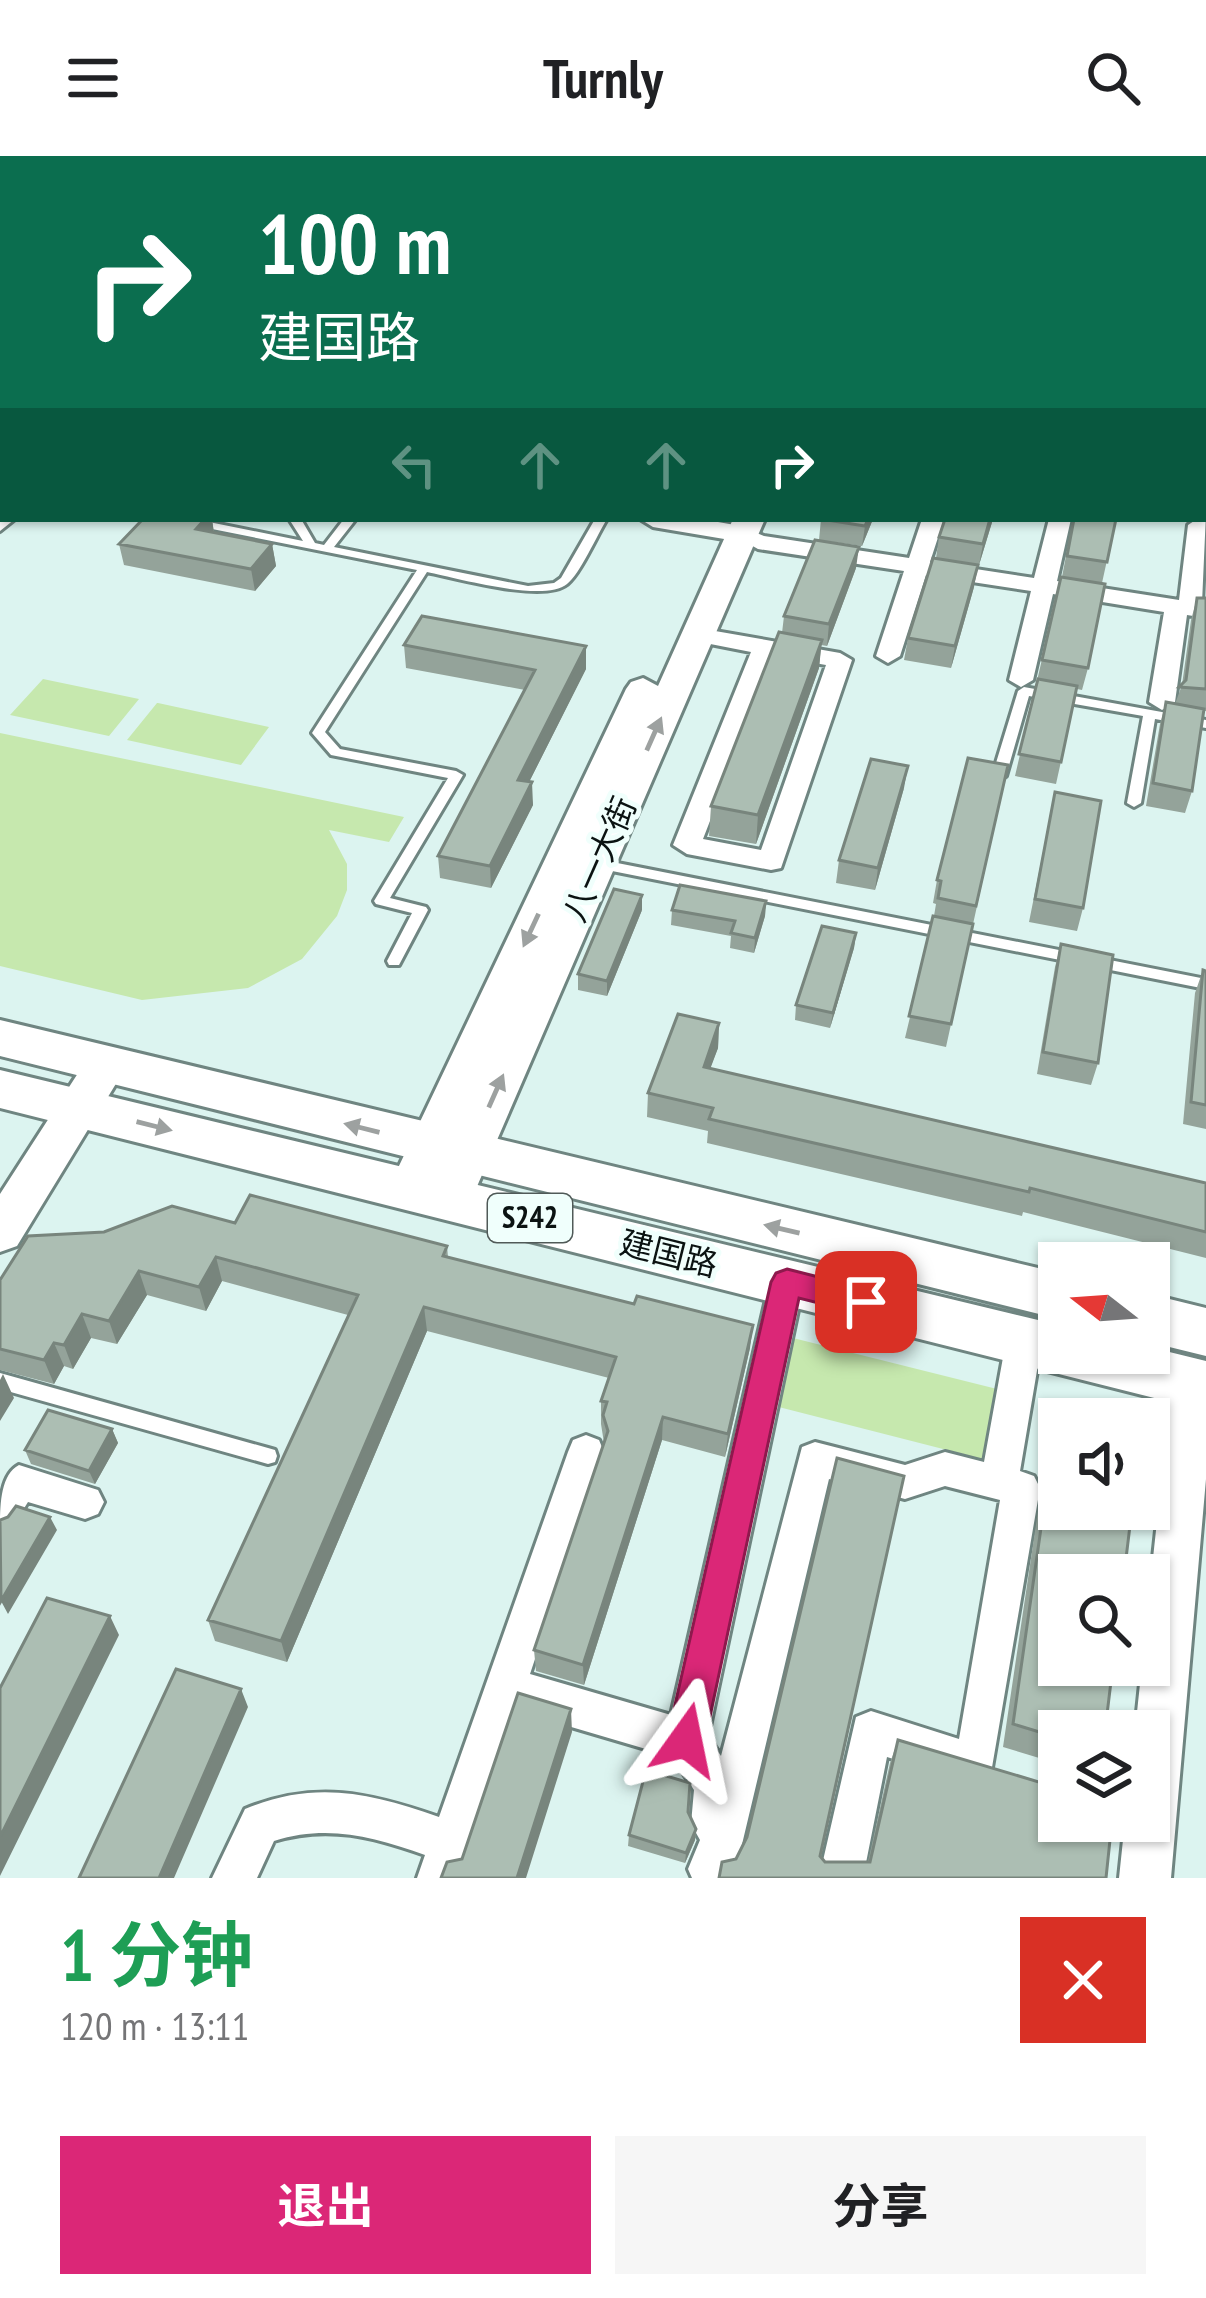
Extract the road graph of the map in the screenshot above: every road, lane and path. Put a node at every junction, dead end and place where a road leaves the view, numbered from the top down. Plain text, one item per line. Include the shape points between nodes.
1 (192, 522) edge
2 (298, 522) edge
3 (347, 522) edge
4 (599, 522) edge
5 (692, 522) edge
6 (932, 522) edge
7 (1059, 522) edge
8 (1203, 522) edge
9 (732, 525) edge
10 (319, 548) junction
11 (918, 567) junction
12 (423, 570) junction
13 (1044, 586) junction
14 (1190, 609) edge
15 (698, 635) junction
16 (765, 647) junction
17 (888, 656) dead end
18 (1021, 680) dead end
19 (1156, 708) junction
20 (1206, 724) edge
21 (999, 776) edge
22 (1134, 803) dead end
23 (581, 861) junction
24 (394, 961) dead end
25 (1206, 984) edge
26 (0, 1039) edge
27 (92, 1086) junction
28 (0, 1089) edge
29 (440, 1171) junction
30 (0, 1233) edge
31 (787, 1282) junction
32 (1038, 1292) edge
33 (1038, 1345) edge
34 (1191, 1350) edge
35 (1042, 1374) edge
36 (0, 1381) edge
37 (586, 1452) dead end
38 (268, 1456) dead end
39 (999, 1482) junction
40 (86, 1502) dead end
41 (0, 1514) edge
42 (505, 1687) junction
43 (1159, 1710) edge
44 (686, 1740) junction
45 (975, 1763) junction
46 (1017, 1776) edge
47 (1148, 1842) edge
48 (445, 1860) edge
49 (709, 1874) edge
50 (234, 1878) edge
51 (841, 1878) edge
52 (1145, 1878) edge

1 - 10 lane
2 - 10 lane
3 - 10 lane
4 - 12 lane via 556,586 528,589
5 - 9 street
6 - 11 street
7 - 13 street
8 - 14 street
9 - 11 street via 758,542
9 - 15 main road, 八一大街
9 - 23 main road, 八一大街
10 - 12 lane
11 - 13 street
11 - 17 street
12 - 24 lane via 318,734 336,752 456,775 381,901 421,910
13 - 14 street
13 - 18 street
14 - 19 street
15 - 16 street
23 -> 15 main road, 八一大街
16 - 16 street via 840,660 771,861 687,845
19 - 20 lane
19 - 21 lane via 1024,691
19 - 22 lane
23 - 25 lane
23 - 29 main road, 八一大街
26 - 27 main road, 建国路 / S242
27 - 28 main road, 建国路 / S242
27 - 29 main road, 建国路 / S242
27 - 30 main road
29 - 31 main road, 建国路 / S242
32 -> 29 main road, 建国路 / S242
31 - 33 main road, 建国路 / S242
31 - 44 street
34 - 43 street
35 - 39 street
36 - 38 lane
37 - 42 street
39 - 45 street via 1021,1487
39 - 49 street via 946,1468 905,1482 815,1459
40 - 41 street via 20,1482
42 - 44 street
42 - 48 street
44 - 49 street via 715,1785
45 - 46 street
45 - 51 street via 872,1732
47 - 52 street
48 - 50 street via 350,1809 296,1810 260,1824

